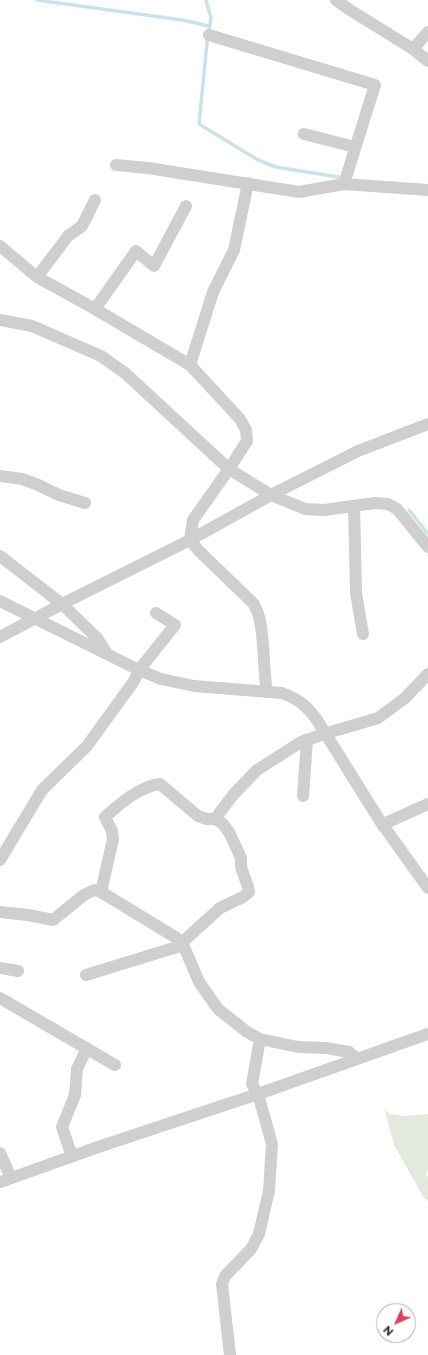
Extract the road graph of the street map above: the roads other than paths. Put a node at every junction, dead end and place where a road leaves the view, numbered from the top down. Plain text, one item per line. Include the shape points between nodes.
1 (336, 0) edge
2 (428, 32) edge
3 (209, 35) dead end
4 (412, 49) junction
5 (428, 62) edge
6 (304, 134) dead end
7 (355, 147) junction
8 (116, 165) dead end
9 (248, 183) junction
10 (344, 184) junction
11 (428, 190) edge
12 (95, 200) dead end
13 (186, 206) dead end
14 (0, 246) edge
15 (37, 277) junction
16 (95, 309) junction
17 (0, 320) edge
18 (190, 365) junction
19 (428, 424) edge
20 (229, 469) junction
21 (0, 476) edge
22 (271, 495) junction
23 (84, 502) dead end
24 (354, 506) junction
25 (190, 540) junction
26 (428, 547) edge
27 (0, 556) edge
28 (0, 601) edge
29 (62, 604) junction
30 (156, 613) dead end
31 (36, 618) junction
32 (363, 634) dead end
33 (0, 637) edge
34 (108, 655) junction
35 (139, 670) junction
36 (428, 674) edge
37 (267, 691) junction
38 (324, 734) junction
39 (307, 740) junction
40 (303, 796) dead end
41 (428, 804) edge
42 (215, 819) junction
43 (383, 826) junction
44 (0, 860) edge
45 (428, 888) edge
46 (101, 892) junction
47 (0, 912) edge
48 (182, 942) junction
49 (0, 968) edge
50 (18, 971) dead end
51 (86, 975) dead end
52 (0, 998) edge
53 (428, 1034) edge
54 (260, 1038) junction
55 (87, 1048) junction
56 (357, 1059) junction
57 (114, 1065) dead end
58 (258, 1094) junction
59 (0, 1153) edge
60 (72, 1156) junction
61 (5, 1180) edge
62 (230, 1355) edge

1 - 4 street
2 - 4 street
3 - 7 street via 375,85
4 - 5 street
6 - 7 street
7 - 10 street
8 - 9 street
9 - 10 street via 299,192
9 - 18 street via 234,250 213,292
10 - 11 street
12 - 15 street via 82,226 68,236
13 - 16 street via 154,266 136,251
14 - 15 street
15 - 16 street
16 - 18 street
17 - 20 street via 32,326 101,356 125,374
18 - 20 street via 240,419 246,430 247,441
19 - 22 street via 358,451
20 - 22 street
20 - 25 street via 193,520
21 - 23 street via 22,479 59,495
22 - 24 street via 305,509 324,510
22 - 25 street
24 - 26 street via 375,503 392,506
24 - 32 street via 356,593
25 - 29 street
25 - 37 street via 258,609
27 - 29 street
28 - 31 street
29 - 31 street
29 - 34 street via 97,638
30 - 35 street via 175,625
31 - 33 street
31 - 34 street
34 - 35 street
35 - 37 street via 161,679 194,686
35 - 44 street via 88,746 42,790
36 - 38 street via 405,698 378,718
37 - 38 street via 282,693 300,701 309,708
38 - 39 street
38 - 43 street
39 - 40 street
39 - 42 street via 257,770
41 - 43 street
42 - 46 street via 198,816 160,784 152,785 132,796 106,817 113,839
42 - 48 street via 229,832 241,858 241,867 249,892 243,898 220,908
43 - 45 street
46 - 47 street via 94,890 84,895 53,920
46 - 48 street
48 - 51 street via 177,947
48 - 54 street via 199,982 218,1009 247,1032
49 - 50 street
52 - 55 street
53 - 56 street
54 - 56 street via 349,1052
54 - 58 street via 252,1084
55 - 57 street
55 - 60 street via 77,1069 75,1095 62,1127
56 - 58 street
58 - 60 street
58 - 62 street via 272,1144 268,1190 258,1234 251,1249 225,1276 222,1284
59 - 61 street
60 - 61 street

